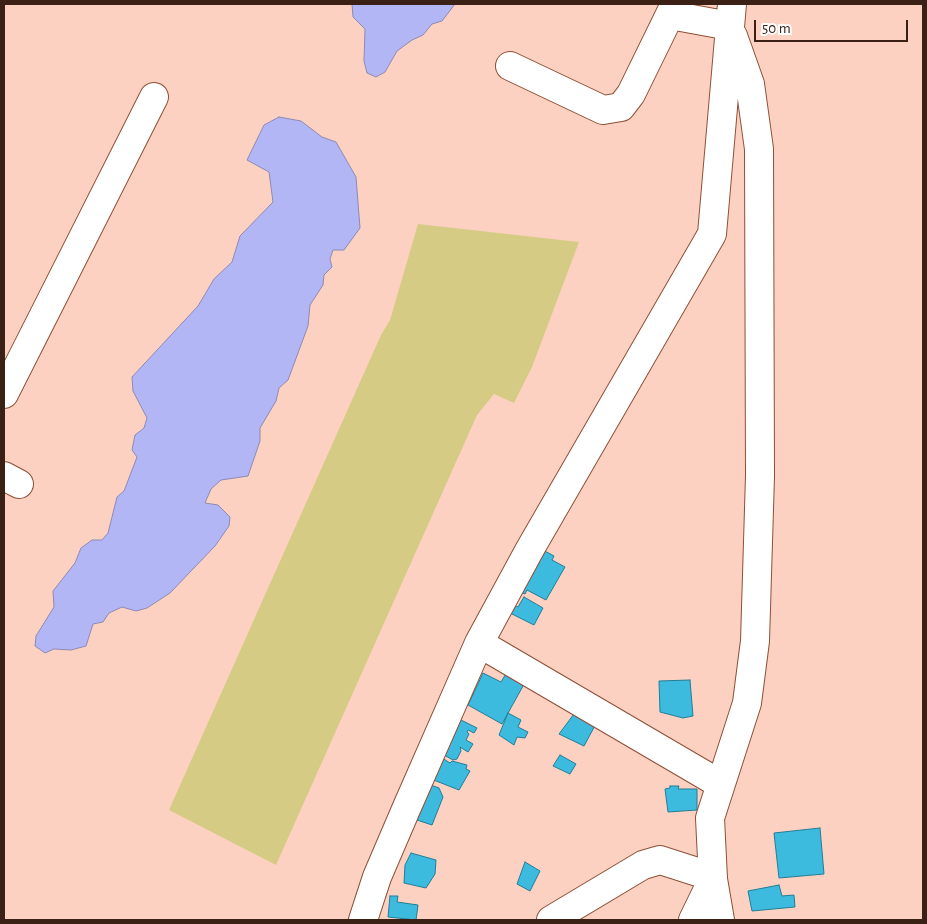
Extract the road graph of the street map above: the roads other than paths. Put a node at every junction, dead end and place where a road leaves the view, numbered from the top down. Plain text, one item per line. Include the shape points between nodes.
1 (672, 9) edge
2 (731, 15) edge
3 (510, 66) dead end
4 (154, 97) dead end
5 (759, 149) junction
6 (719, 151) junction
7 (4, 394) edge
8 (478, 643) junction
9 (720, 784) junction
10 (713, 878) junction
11 (362, 920) edge
12 (551, 920) edge
13 (693, 920) edge
14 (720, 920) edge

1 - 2 street
1 - 3 street via 621,108 603,110
2 - 5 street via 750,84
2 - 6 street
4 - 7 street
5 - 6 street via 745,142 729,143
5 - 9 street via 760,476 755,641 747,703
6 - 8 street via 712,234
8 - 9 street
8 - 11 street via 403,815
9 - 10 street via 710,818
10 - 12 street via 660,860 643,865
10 - 13 street
10 - 14 street

